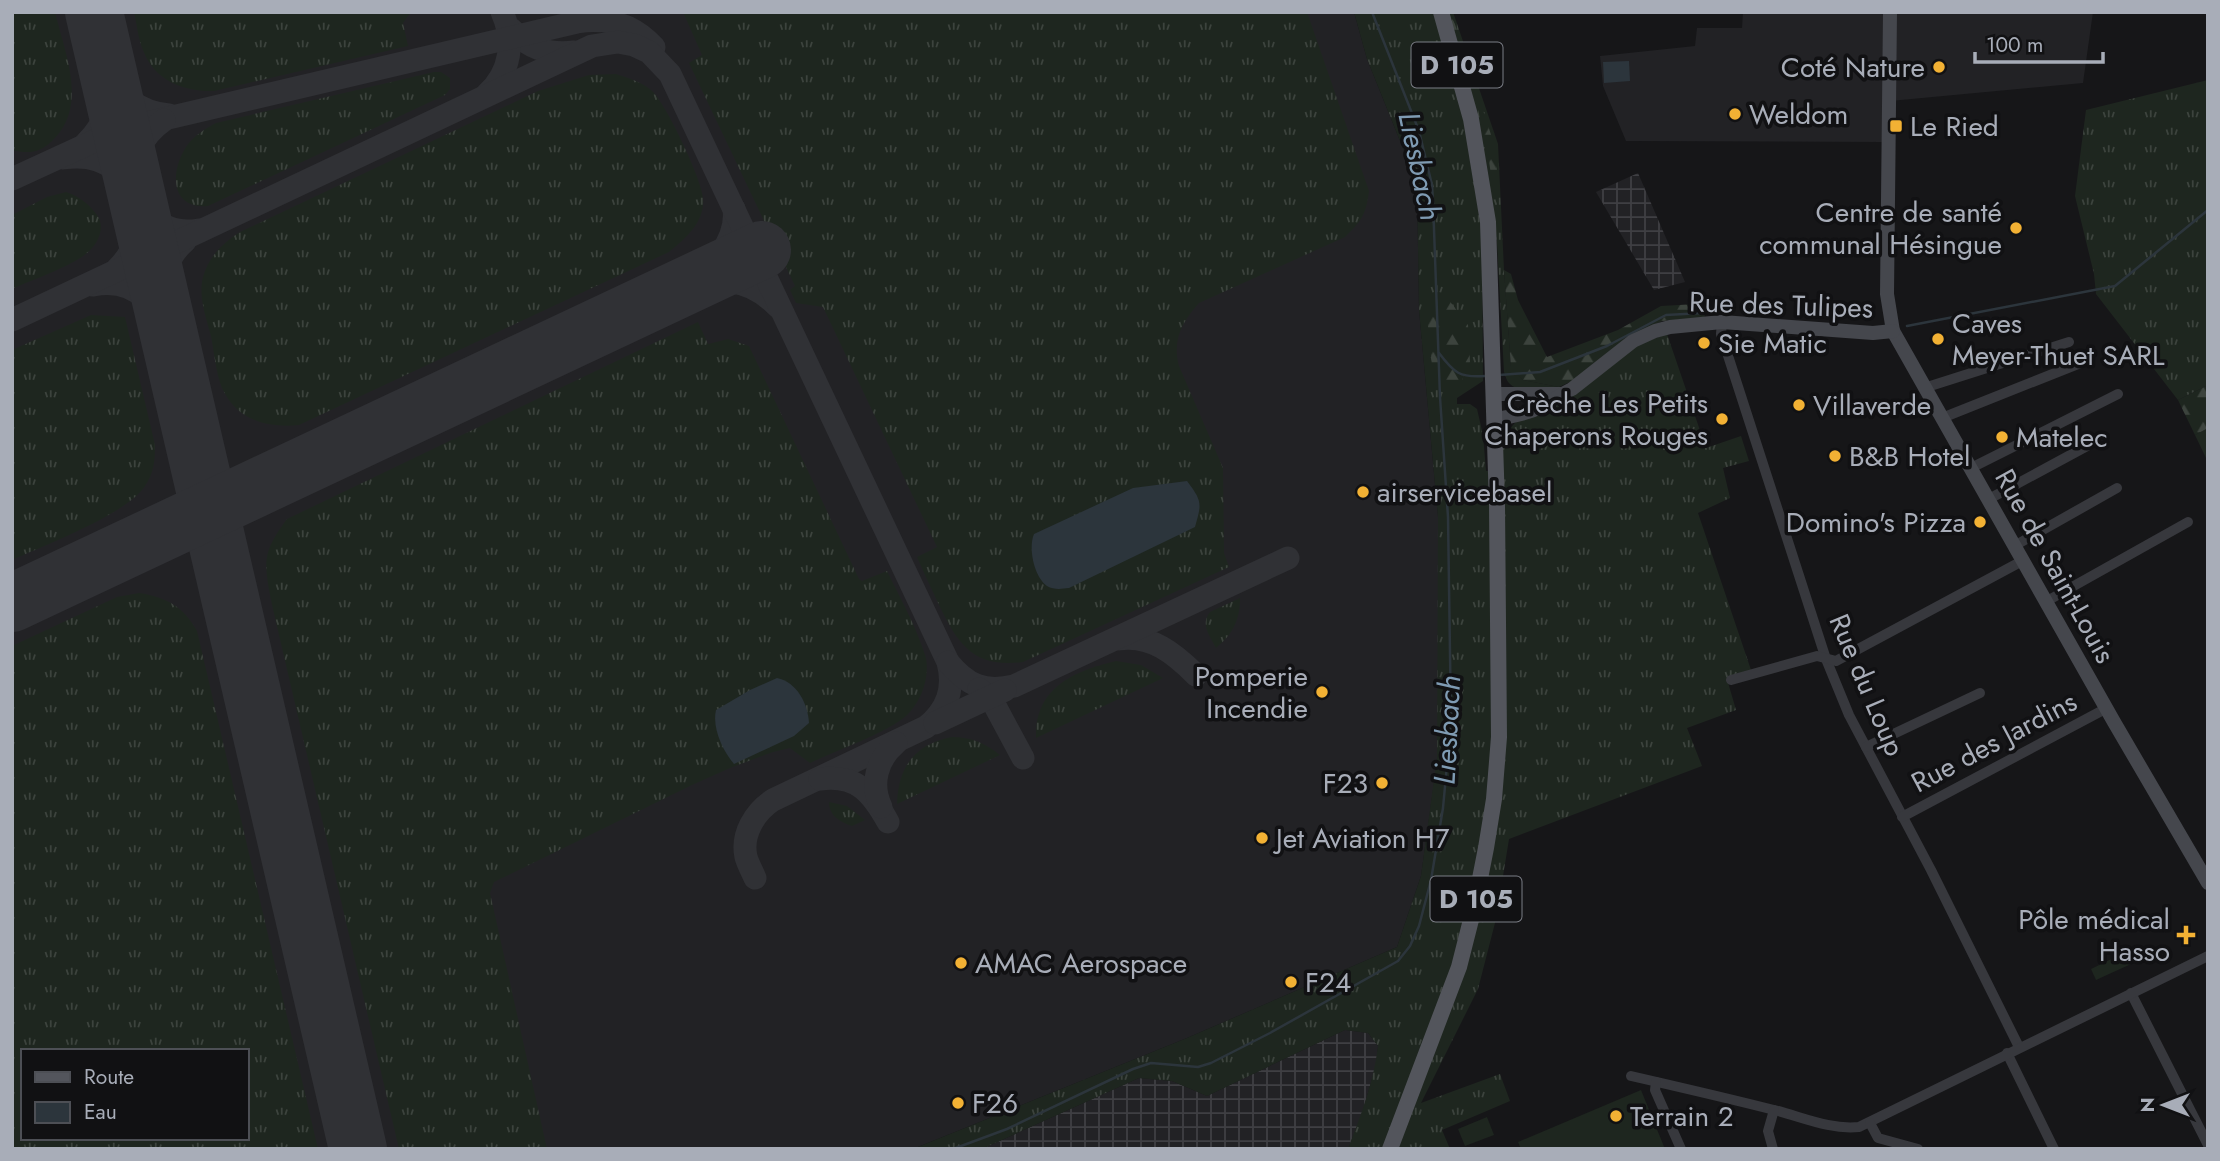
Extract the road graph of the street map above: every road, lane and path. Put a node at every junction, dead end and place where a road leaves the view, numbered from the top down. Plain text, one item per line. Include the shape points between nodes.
1 (1441, 12) edge
2 (1890, 12) edge
3 (1721, 323) junction
4 (1893, 331) junction
5 (2069, 342) dead end
6 (2088, 360) dead end
7 (1493, 382) junction
8 (1924, 388) junction
9 (1561, 394) junction
10 (2118, 394) dead end
11 (1942, 418) junction
12 (1494, 419) junction
13 (2087, 446) dead end
14 (1971, 468) junction
15 (2117, 488) dead end
16 (1989, 499) junction
17 (2188, 522) dead end
18 (2015, 545) junction
19 (2024, 560) junction
20 (2047, 601) junction
21 (1826, 659) junction
22 (1731, 680) dead end
23 (1980, 693) dead end
24 (2107, 708) junction
25 (1866, 747) junction
26 (1902, 817) junction
27 (2208, 883) edge
28 (2208, 956) edge
29 (2131, 993) junction
30 (2019, 1047) junction
31 (2007, 1052) junction
32 (1631, 1076) dead end
33 (1656, 1082) junction
34 (1774, 1110) junction
35 (1870, 1123) junction
36 (2208, 1145) edge
37 (1390, 1149) edge
38 (1681, 1149) edge
39 (1773, 1149) edge
40 (1918, 1149) edge
41 (2054, 1149) edge

1 - 7 main road, D 105 via 1471,119 1488,222
2 - 4 main road, Rue de Saint-Louis via 1887,294
3 - 4 main road, Rue des Tulipes
3 - 9 main road, Rue des Tulipes via 1670,327 1644,336
3 - 21 street, Rue du Loup via 1728,359
4 - 8 main road, Rue de Saint-Louis
5 - 8 street
6 - 11 street
7 - 9 main road via 1543,395
7 - 12 main road, D 105
8 - 11 main road, Rue de Saint-Louis
9 - 12 main road, Rue des Tulipes via 1526,413
10 - 14 street
11 - 14 main road, Rue de Saint-Louis
12 - 37 main road, D 105 via 1499,737 1494,799 1459,967
13 - 16 street
14 - 16 main road, Rue de Saint-Louis
15 - 18 street
16 - 18 main road, Rue de Saint-Louis
17 - 20 street
18 - 19 main road, Rue de Saint-Louis
19 - 20 main road, Rue de Saint-Louis
19 - 21 street via 1836,660
20 - 24 main road, Rue de Saint-Louis
21 - 22 street via 1817,656
21 - 25 street, Rue du Loup
23 - 25 street
24 - 26 street, Rue des Jardins
24 - 27 main road, Rue de Saint-Louis
25 - 26 street, Rue du Loup
26 - 30 street, Rue du Loup
28 - 29 street
29 - 30 street
29 - 36 street
30 - 31 street
31 - 35 street
31 - 41 street
32 - 33 street
33 - 34 street
33 - 38 street via 1655,1090
34 - 35 street via 1846,1129
34 - 39 street via 1768,1131
35 - 40 street via 1878,1138

